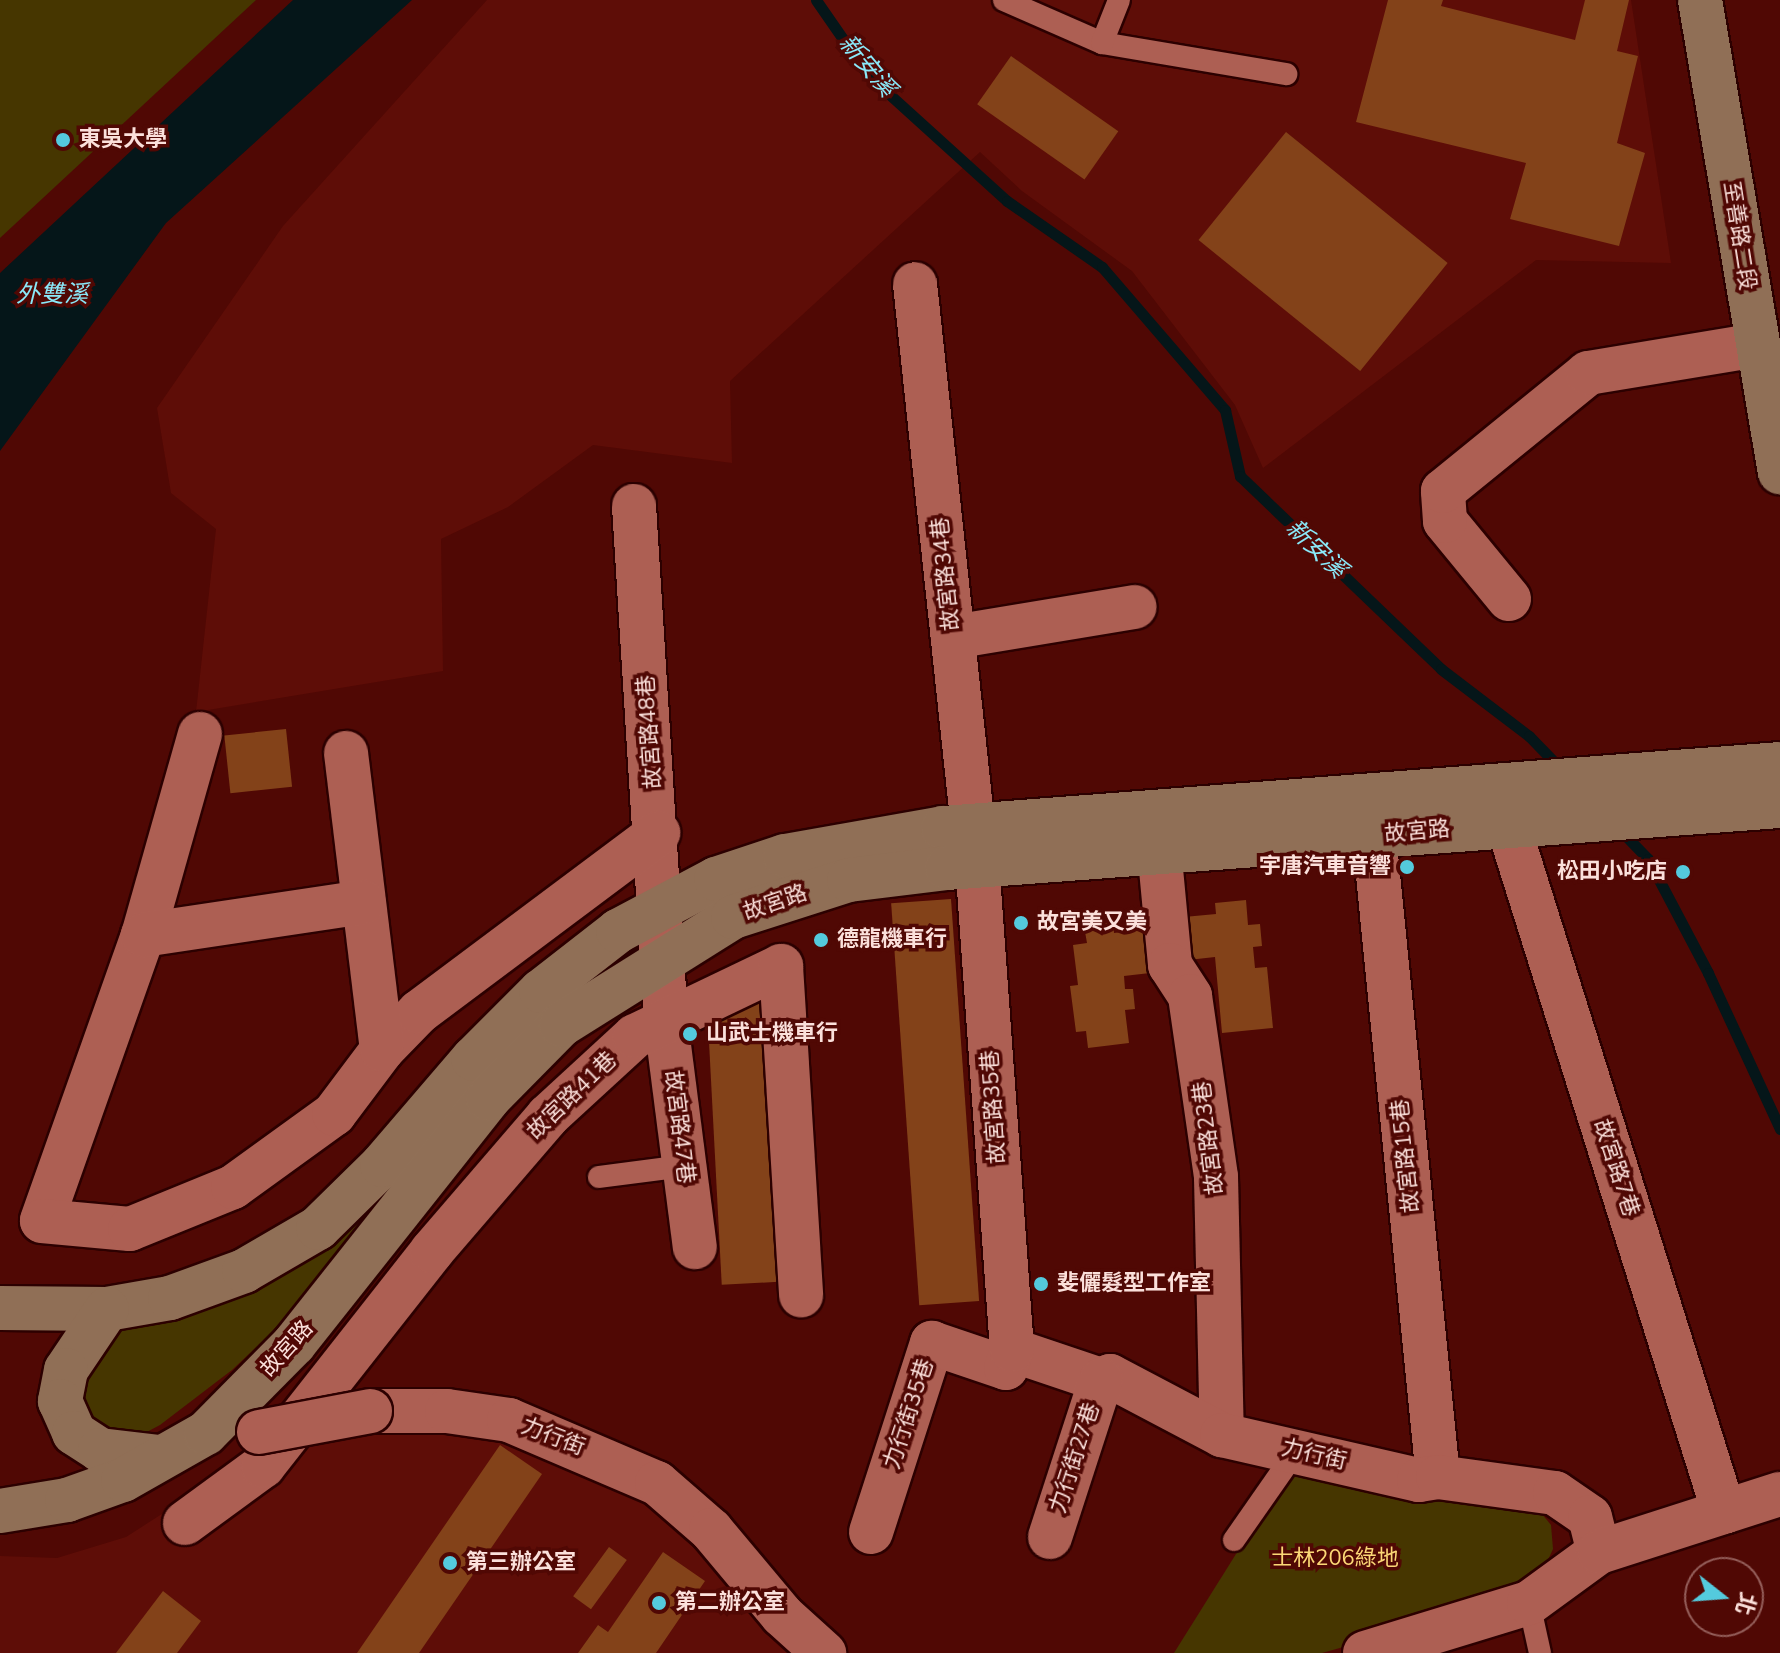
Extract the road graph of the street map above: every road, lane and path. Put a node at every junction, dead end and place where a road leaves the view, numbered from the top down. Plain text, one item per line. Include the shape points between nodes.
1 (1004, 0) edge
2 (1119, 0) edge
3 (1700, 0) edge
4 (1102, 43) junction
5 (1286, 74) dead end
6 (915, 284) dead end
7 (1757, 345) junction
8 (1780, 472) edge
9 (634, 506) dead end
10 (1509, 599) dead end
11 (1135, 607) dead end
12 (953, 637) junction
13 (200, 734) dead end
14 (346, 753) dead end
15 (1780, 764) edge
16 (1780, 806) edge
17 (1508, 825) junction
18 (658, 833) junction
19 (1374, 835) junction
20 (974, 845) junction
21 (1159, 848) junction
22 (364, 902) junction
23 (661, 908) junction
24 (143, 935) junction
25 (661, 958) junction
26 (666, 1022) junction
27 (382, 1050) junction
28 (684, 1166) junction
29 (599, 1177) dead end
30 (695, 1247) dead end
31 (801, 1295) dead end
32 (0, 1308) edge
33 (107, 1309) junction
34 (1012, 1350) junction
35 (1101, 1380) junction
36 (206, 1433) junction
37 (1222, 1435) junction
38 (1296, 1451) junction
39 (160, 1457) junction
40 (1438, 1477) junction
41 (1780, 1494) edge
42 (0, 1511) edge
43 (1724, 1512) junction
44 (185, 1523) dead end
45 (871, 1532) dead end
46 (1050, 1537) dead end
47 (1234, 1540) dead end
48 (1599, 1552) junction
49 (1529, 1603) junction
50 (824, 1653) edge
51 (1365, 1653) edge
52 (1540, 1653) edge

1 - 4 lane
2 - 4 lane
3 - 7 main road, 至善路二段
4 - 5 lane
6 - 12 street, 故宮路34巷
7 - 8 main road, 至善路二段
7 - 10 street via 1588,373 1443,491 1445,521
9 - 18 street, 故宮路48巷
11 - 12 street
12 - 20 street, 故宮路34巷
13 - 24 street
14 - 22 street
15 - 20 main road, 故宮路 via 1527,783
16 - 17 main road, 故宮路
17 - 19 main road, 故宮路
17 - 43 street, 故宮路7巷
18 - 23 street, 故宮路48巷
18 - 27 street via 419,1012
19 - 21 main road, 故宮路
19 - 40 street, 故宮路15巷
20 - 21 main road, 故宮路
20 - 23 main road, 故宮路 via 841,843 716,879
20 - 25 main road, 故宮路 via 791,896 733,917
20 - 34 street, 故宮路35巷
21 - 37 street, 故宮路23巷 via 1170,965 1190,996 1216,1177
22 - 24 street
22 - 27 street
23 - 25 street, 故宮路48巷
23 - 33 main road, 故宮路 via 618,931 541,991 318,1228 244,1271 170,1298
24 - 27 street via 42,1221 130,1229 233,1187 334,1114
25 - 26 street, 故宮路47巷
25 - 36 main road, 故宮路 via 561,1025 488,1099 294,1344
26 - 28 street, 故宮路47巷
26 - 31 street, 故宮路41巷 via 781,966
26 - 44 street, 故宮路41巷 via 635,1036 548,1116 432,1251 263,1466
28 - 29 lane
28 - 30 street, 故宮路47巷
32 - 33 main road, 故宮路
33 - 39 main road via 66,1370 60,1401 74,1433 100,1450
34 - 35 street, 力行街
34 - 45 street, 力行街35巷 via 1006,1368 932,1343
35 - 37 street, 力行街 via 1110,1376
35 - 46 street, 力行街27巷
36 - 39 main road, 故宮路
36 - 50 street, 力行街, bridge via 259,1432 370,1411 447,1411 509,1420 657,1483 711,1530 782,1615
37 - 38 street, 力行街
38 - 40 street, 力行街 via 1419,1480
38 - 47 lane
39 - 42 main road, 故宮路 via 123,1480 67,1500
40 - 48 street, 力行街 via 1555,1493 1590,1517
41 - 43 street
43 - 48 street
48 - 49 street
49 - 51 street
49 - 52 lane

